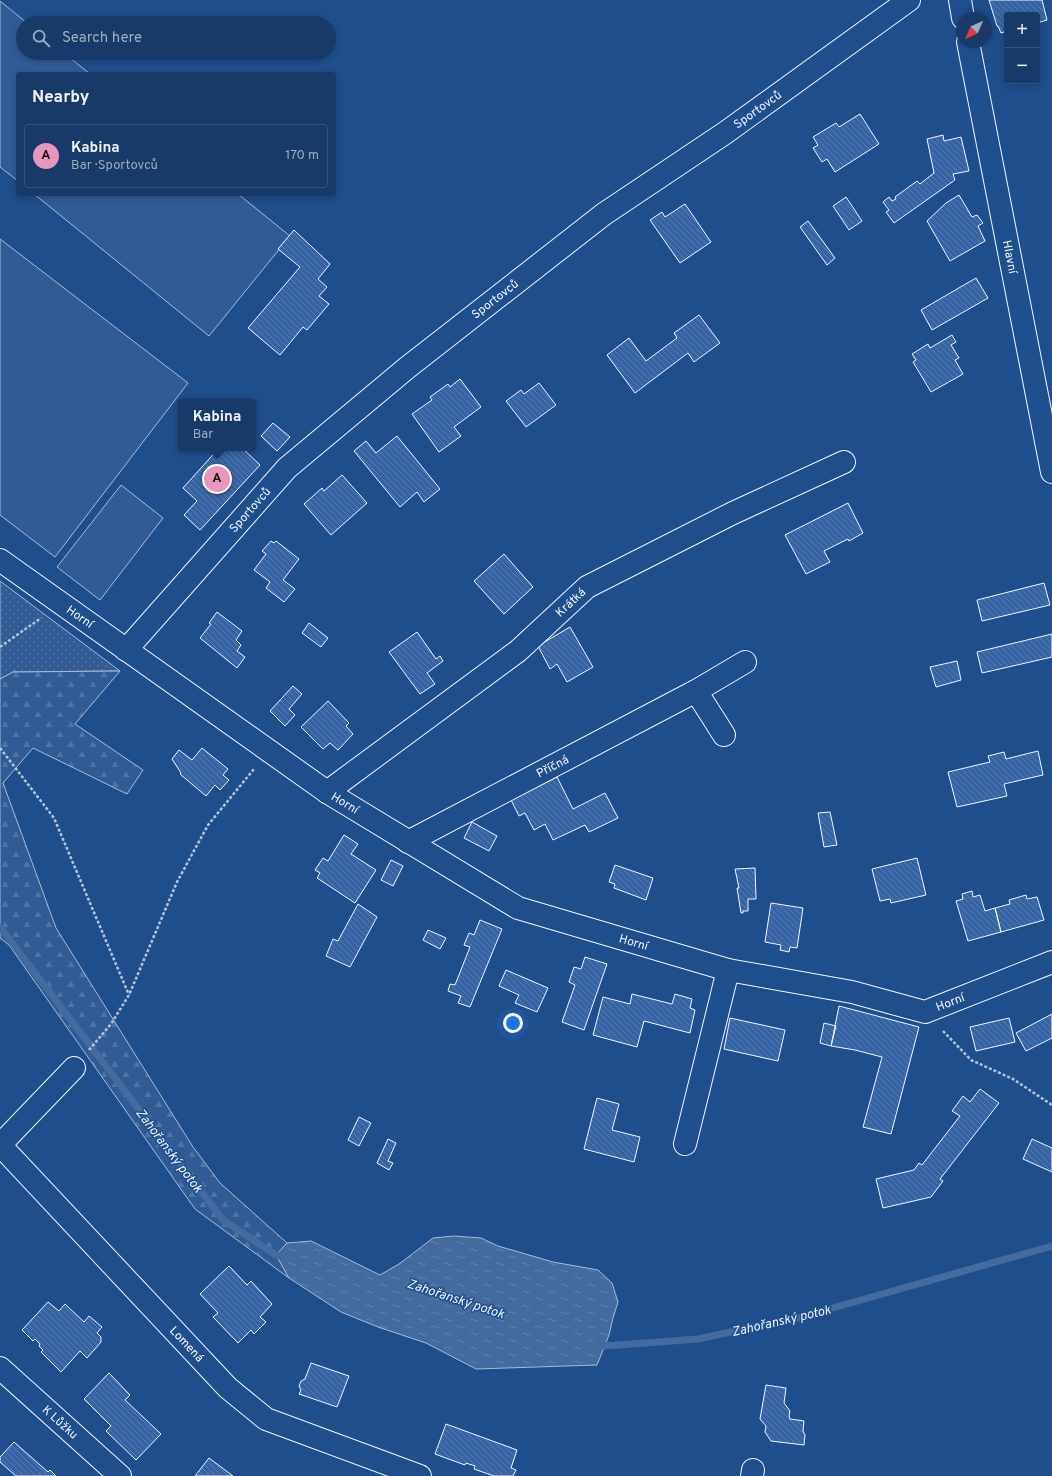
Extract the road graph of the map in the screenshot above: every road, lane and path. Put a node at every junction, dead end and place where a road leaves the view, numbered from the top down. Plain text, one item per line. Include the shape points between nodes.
1 (909, 0) edge
2 (960, 0) edge
3 (962, 12) edge
4 (969, 48) edge
5 (844, 462) dead end
6 (1052, 472) edge
7 (0, 560) edge
8 (60, 603) junction
9 (0, 647) edge
10 (126, 650) junction
11 (746, 662) dead end
12 (696, 690) junction
13 (724, 735) dead end
14 (0, 748) edge
15 (269, 751) junction
16 (326, 792) junction
17 (408, 842) junction
18 (1052, 962) edge
19 (728, 970) junction
20 (129, 995) junction
21 (925, 1012) junction
22 (74, 1068) joint
23 (1052, 1105) edge
24 (685, 1144) dead end
25 (0, 1145) edge
26 (0, 1368) edge
27 (120, 1476) edge
28 (420, 1476) edge

1 - 10 street, Sportovců via 725,133 604,214 408,367 287,468
2 - 3 street
4 - 6 street, Hlavní
5 - 16 street, Krátká via 733,513 587,587 518,651
7 - 8 street, Horní
8 - 9 path
8 - 10 street, Horní
10 - 15 street, Horní
11 - 12 street, Příčná
12 - 13 street
12 - 17 street, Příčná
14 - 20 path via 54,818
15 - 16 street, Horní
15 - 20 path via 208,825 177,882
16 - 17 street, Horní
17 - 19 street, Horní via 518,908
18 - 21 street, Horní
19 - 21 street, Horní via 852,992
19 - 24 street
20 - 22 path via 111,1024
21 - 23 path via 971,1060 1013,1079
22 - 25 street, Lomená
25 - 28 street, Lomená via 228,1388 266,1419
26 - 27 street, K Lůžku

